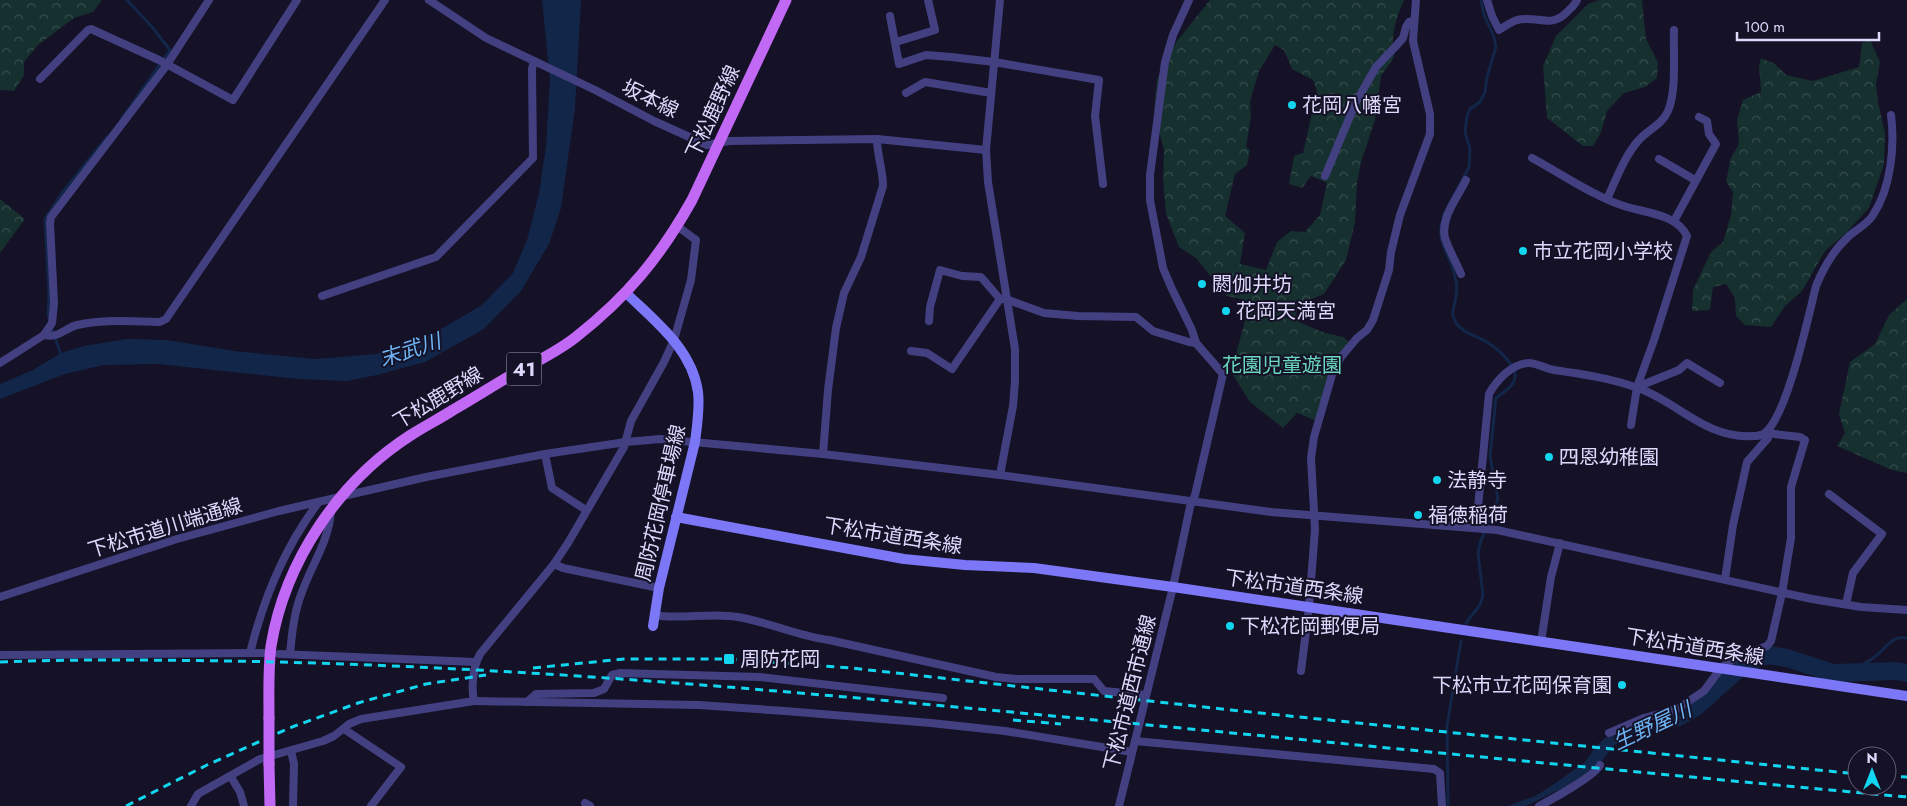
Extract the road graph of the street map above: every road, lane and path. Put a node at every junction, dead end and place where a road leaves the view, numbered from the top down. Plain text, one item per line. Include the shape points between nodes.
1 (209, 0) edge
2 (297, 0) edge
3 (385, 0) edge
4 (429, 0) edge
5 (786, 0) edge
6 (928, 0) edge
7 (1000, 0) edge
8 (1189, 0) edge
9 (1416, 0) edge
10 (1487, 0) edge
11 (1577, 0) edge
12 (890, 16) dead end
13 (1413, 21) junction
14 (1674, 30) dead end
15 (896, 42) junction
16 (537, 62) junction
17 (994, 62) junction
18 (163, 63) junction
19 (40, 79) dead end
20 (906, 93) dead end
21 (991, 93) junction
22 (1891, 115) dead end
23 (1699, 117) dead end
24 (877, 139) junction
25 (718, 143) junction
26 (986, 150) junction
27 (1532, 158) dead end
28 (1660, 159) dead end
29 (1325, 176) dead end
30 (1466, 180) dead end
31 (1695, 180) junction
32 (1103, 184) dead end
33 (1607, 199) junction
34 (1674, 221) junction
35 (677, 226) junction
36 (1461, 274) dead end
37 (626, 293) junction
38 (322, 296) dead end
39 (1003, 300) junction
40 (929, 321) dead end
41 (51, 336) junction
42 (674, 340) junction
43 (1196, 343) junction
44 (911, 351) dead end
45 (0, 363) edge
46 (1720, 383) dead end
47 (1636, 387) junction
48 (1631, 425) dead end
49 (1767, 433) junction
50 (626, 442) junction
51 (695, 442) junction
52 (545, 454) junction
53 (823, 454) junction
54 (1000, 475) junction
55 (1828, 494) dead end
56 (341, 497) junction
57 (1193, 501) junction
58 (318, 502) junction
59 (331, 510) junction
60 (586, 510) junction
61 (1314, 516) junction
62 (676, 517) junction
63 (1476, 528) junction
64 (1560, 543) junction
65 (554, 564) junction
66 (1725, 579) junction
67 (1173, 587) junction
68 (659, 588) junction
69 (1782, 593) junction
70 (0, 597) edge
71 (1846, 604) junction
72 (1309, 607) junction
73 (1907, 610) edge
74 (654, 615) junction
75 (653, 626) dead end
76 (1541, 642) junction
77 (250, 653) junction
78 (263, 653) dead end
79 (0, 654) edge
80 (279, 654) dead end
81 (290, 654) junction
82 (476, 662) junction
83 (1724, 669) junction
84 (1301, 671) dead end
85 (1146, 695) junction
86 (1907, 696) edge
87 (943, 698) dead end
88 (474, 702) junction
89 (528, 702) junction
90 (344, 728) junction
91 (1610, 733) dead end
92 (1135, 741) junction
93 (290, 751) junction
94 (1132, 752) junction
95 (1600, 765) dead end
96 (231, 777) junction
97 (191, 806) edge
98 (244, 806) edge
99 (270, 806) edge
100 (293, 806) edge
101 (371, 806) edge
102 (1120, 806) edge
103 (1442, 806) edge
104 (1539, 806) edge

1 - 18 street
2 - 18 street via 233,100
3 - 41 street via 166,319 160,322 85,324
4 - 16 street via 486,38
5 - 25 main road, 下松鹿野線 / 41
6 - 15 street via 935,30
7 - 17 street
8 - 43 street via 1165,62 1150,175 1150,200 1163,268
9 - 13 street
10 - 11 street via 1499,30 1517,20 1553,22 1561,19
12 - 15 street
13 - 29 street via 1406,27 1403,38 1376,66 1356,102
13 - 61 street via 1413,41 1430,114 1430,134 1400,215 1389,270 1373,320 1341,357 1332,374 1312,452
14 - 33 street via 1671,103 1662,120 1638,141
15 - 17 street via 899,64 926,55
16 - 25 street, 坂本線 via 707,145
16 - 38 street via 532,69 533,158 436,257
17 - 21 street
17 - 32 street via 1099,80 1094,116
18 - 19 street via 91,29
18 - 41 street via 51,217 54,303
20 - 21 street via 925,82
21 - 26 street
22 - 49 street via 1893,150 1882,196 1873,216 1846,238 1823,269 1782,405
23 - 31 street via 1707,121 1709,134 1716,144
24 - 25 street, 坂本線
24 - 26 street, 坂本線
24 - 53 street via 883,186 861,257 844,294 836,328
25 - 35 main road, 下松鹿野線 / 41
26 - 39 street
27 - 33 street
28 - 31 street
30 - 36 street via 1444,230
31 - 34 street
33 - 34 street
34 - 47 street via 1683,227 1687,236
35 - 37 main road, 下松鹿野線 / 41
35 - 42 street via 696,240 691,280
37 - 42 street, 周防花岡停車場線
37 - 56 main road, 下松鹿野線 / 41 via 575,337 543,359 410,435 360,476
39 - 40 street via 981,277 940,270
39 - 43 street via 1044,313 1136,317 1154,331
39 - 44 street via 952,369 927,352
39 - 54 street via 1014,349 1015,380
41 - 45 street
42 - 50 street via 631,422
42 - 51 street, 周防花岡停車場線 via 694,374 698,392
43 - 57 street, 下松市道西市通線 via 1223,374
46 - 47 street via 1687,363 1679,370
47 - 48 street
47 - 49 street via 1655,395 1697,422 1722,432 1743,437
47 - 63 street via 1592,375 1547,370 1530,363 1510,370 1489,394
49 - 66 street via 1768,438 1747,462
49 - 69 street via 1805,440 1791,487 1791,538
50 - 51 street, 下松市道川端通線 via 660,439
50 - 52 street, 下松市道川端通線
50 - 60 street
51 - 53 street, 下松市道川端通線
51 - 62 street, 周防花岡停車場線
52 - 56 street, 下松市道川端通線
52 - 60 street via 552,488
53 - 54 street, 下松市道川端通線
54 - 57 street, 下松市道川端通線
55 - 71 street via 1882,534 1853,573
56 - 58 street, 下松市道川端通線
56 - 59 main road, 下松鹿野線 / 41
57 - 61 street, 下松市道川端通線
57 - 67 street, 下松市道西市通線
58 - 70 street, 下松市道川端通線 via 177,539
58 - 77 street via 278,571
59 - 81 street via 325,543 308,577 293,620
59 - 99 main road, 下松鹿野線 / 41, bridge via 301,557 275,627 269,680
60 - 65 street
61 - 63 street, 下松市道川端通線
61 - 72 street
62 - 67 street, 下松市道西条線 via 904,559 1034,568
62 - 68 street, 周防花岡停車場線
63 - 64 street, 下松市道川端通線
64 - 66 street, 下松市道川端通線
64 - 76 street
65 - 68 street
65 - 82 street
66 - 69 street, 下松市道川端通線
67 - 72 street, 下松市道西条線
67 - 85 street, 下松市道西市通線
68 - 74 street, 周防花岡停車場線
69 - 71 street, 下松市道川端通線
69 - 83 street via 1771,641 1767,646 1735,658
71 - 73 street, 下松市道川端通線
72 - 76 street, 下松市道西条線
72 - 84 street
74 - 75 street, 周防花岡停車場線
74 - 85 street via 670,618 716,614 738,617 808,637 996,677 1094,679 1104,691
76 - 83 street, 下松市道西条線
77 - 78 street
77 - 79 street
80 - 81 street
81 - 82 street
82 - 88 street
83 - 86 street, 下松市道西条線
83 - 91 street via 1704,691 1677,709 1644,718
85 - 92 street, 下松市道西市通線
87 - 89 street via 760,678 620,673 612,675 604,689 594,693 536,694
88 - 89 street
88 - 90 street via 361,719
89 - 94 street via 699,705 931,723 1005,731
90 - 93 street via 323,741
90 - 101 street via 400,767
92 - 94 street, 下松市道西市通線
92 - 103 street via 1434,769 1440,773
93 - 96 street via 260,759
93 - 100 street via 294,764
94 - 102 street, 下松市道西市通線
95 - 104 street via 1590,775
96 - 97 street via 198,794
96 - 98 street

